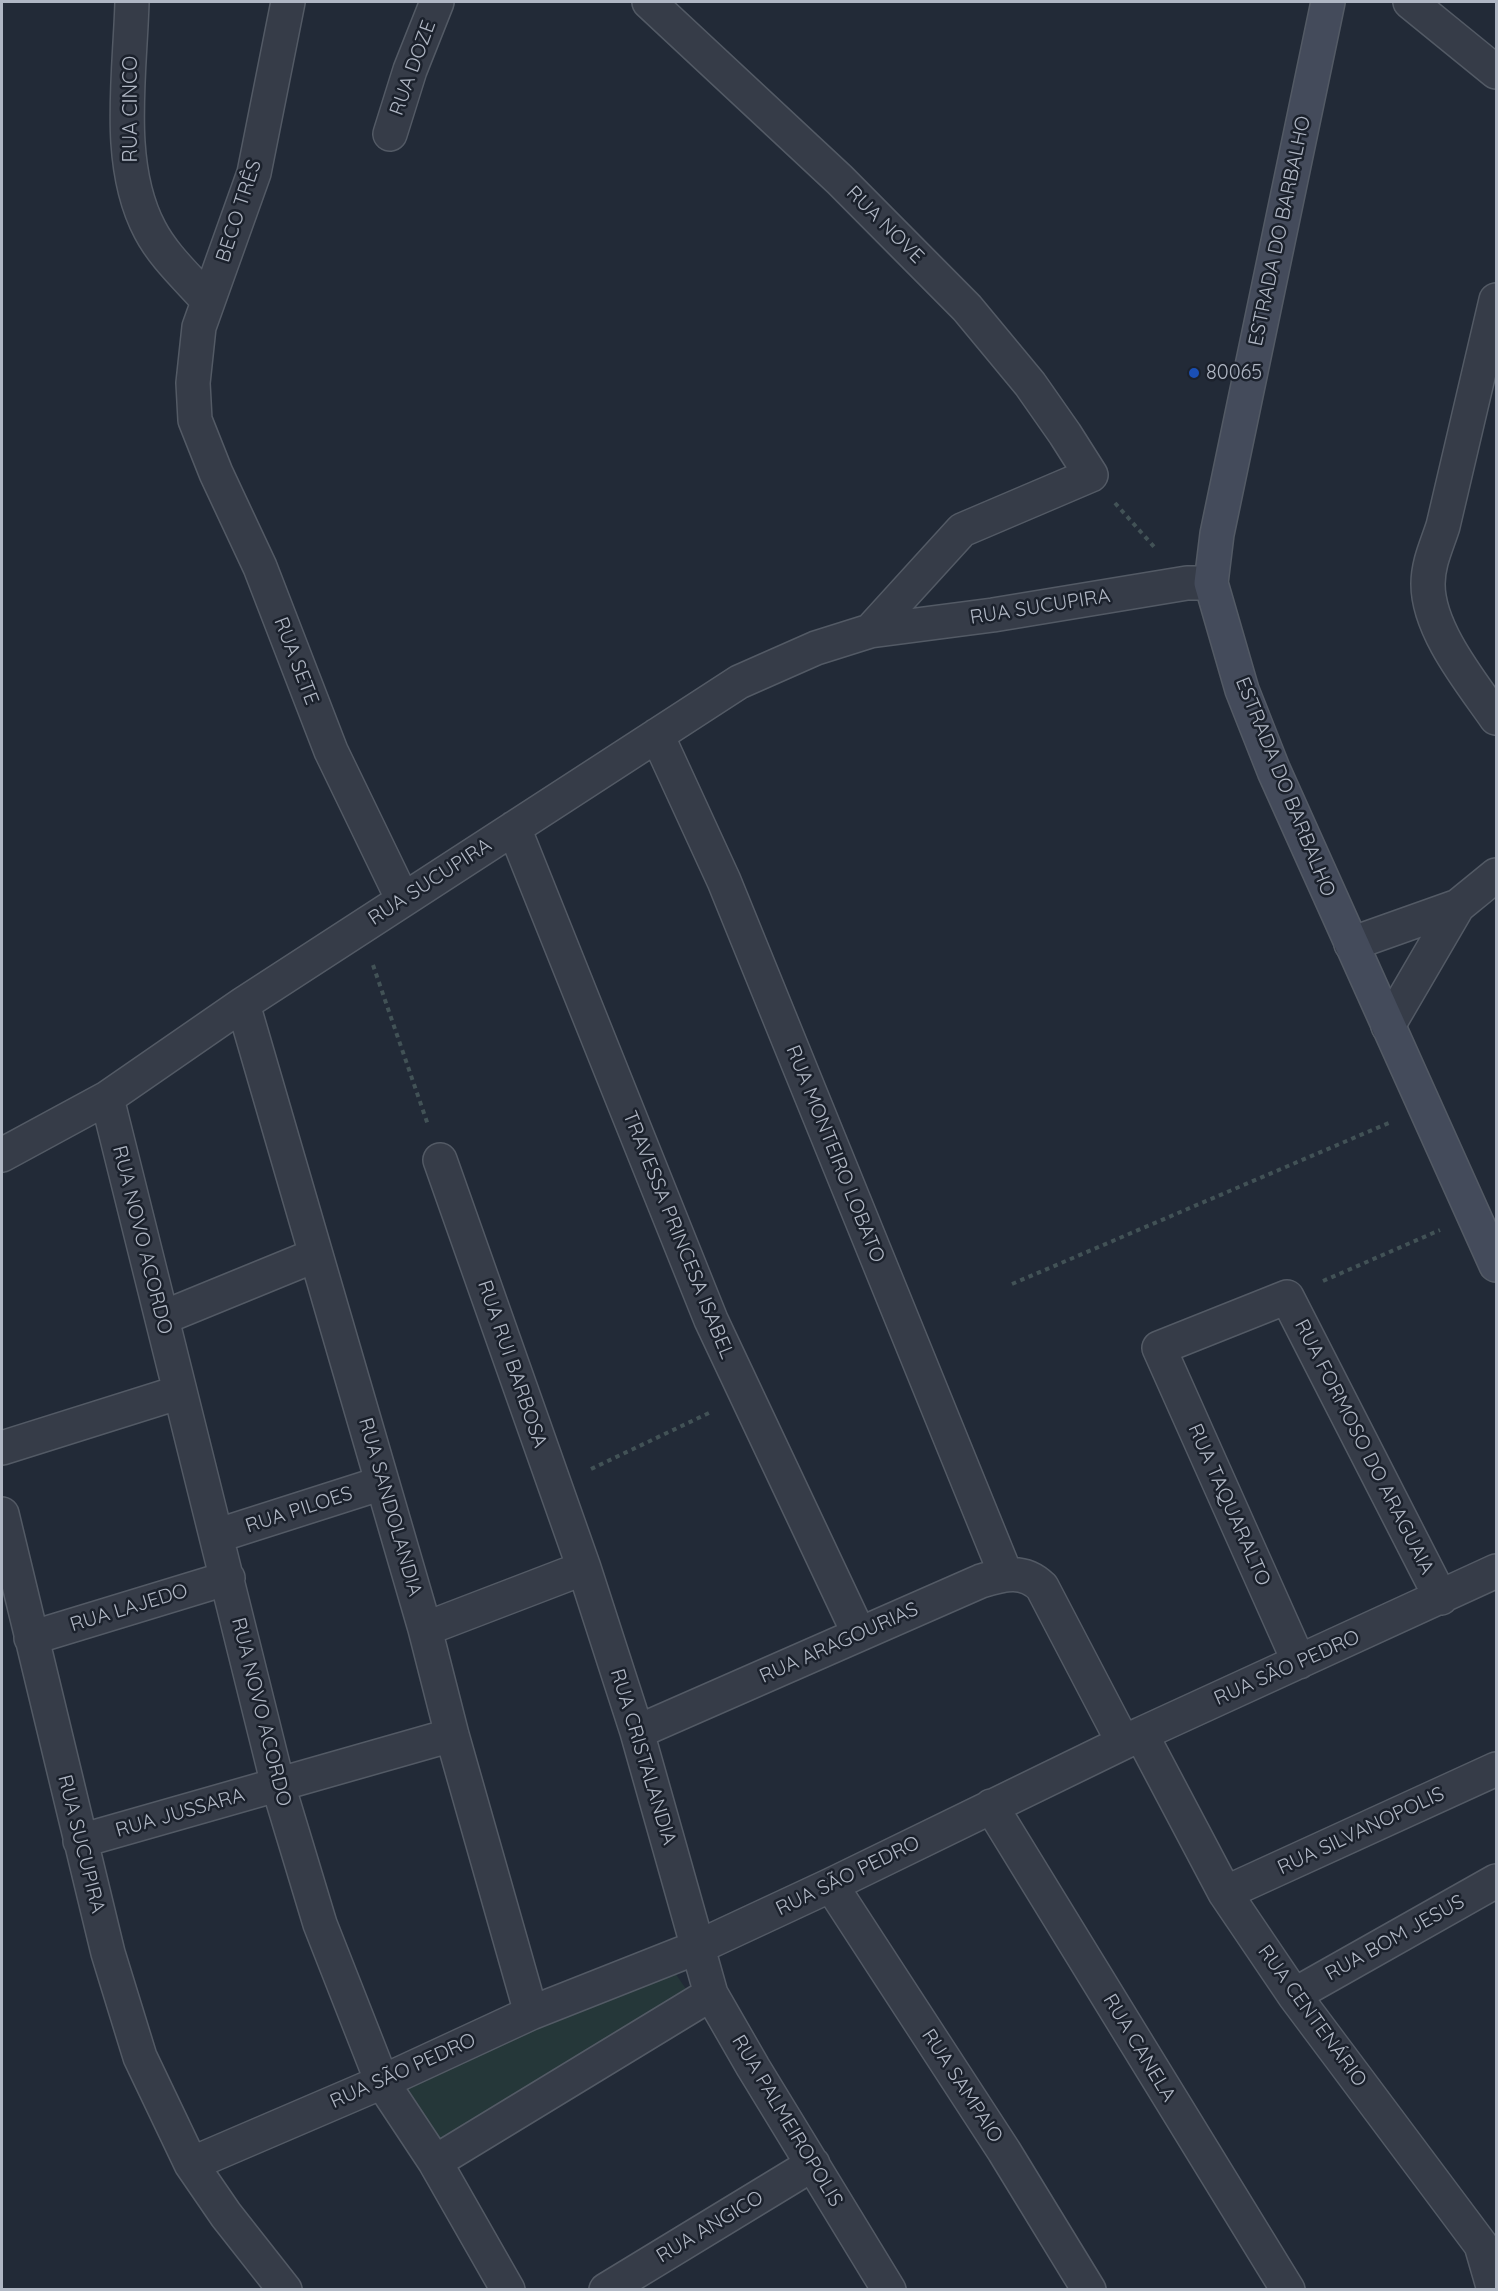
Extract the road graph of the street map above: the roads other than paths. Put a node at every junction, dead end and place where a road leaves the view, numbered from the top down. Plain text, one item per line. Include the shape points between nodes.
1 (132, 2) edge
2 (288, 2) edge
3 (437, 2) edge
4 (649, 2) edge
5 (1328, 2) edge
6 (1410, 2) edge
7 (1497, 72) edge
8 (390, 134) dead end
9 (1497, 300) edge
10 (208, 301) junction
11 (195, 420) joint
12 (1199, 583) junction
13 (870, 631) junction
14 (1497, 717) edge
15 (657, 735) junction
16 (514, 828) junction
17 (1497, 874) edge
18 (403, 900) junction
19 (1458, 906) junction
20 (1351, 944) junction
21 (243, 1004) junction
22 (1388, 1026) junction
23 (107, 1098) junction
24 (2, 1155) edge
25 (440, 1160) road end
26 (316, 1255) junction
27 (1497, 1265) edge
28 (1287, 1297) joint
29 (162, 1318) junction
30 (180, 1392) junction
31 (2, 1448) edge
32 (382, 1483) junction
33 (2, 1514) edge
34 (216, 1536) junction
35 (584, 1568) junction
36 (1497, 1571) edge
37 (1006, 1575) junction
38 (228, 1578) junction
39 (1042, 1587) joint
40 (1442, 1598) junction
41 (425, 1629) junction
42 (859, 1634) junction
43 (31, 1638) junction
44 (1299, 1662) junction
45 (637, 1732) junction
46 (452, 1735) junction
47 (1132, 1738) junction
48 (1497, 1769) edge
49 (278, 1785) junction
50 (991, 1806) junction
51 (80, 1841) junction
52 (1497, 1881) edge
53 (831, 1885) junction
54 (1225, 1893) junction
55 (698, 1947) junction
56 (711, 1994) junction
57 (1294, 1995) junction
58 (531, 2013) junction
59 (382, 2082) junction
60 (435, 2162) junction
61 (191, 2164) junction
62 (813, 2164) junction
63 (285, 2289) edge
64 (508, 2289) edge
65 (606, 2289) edge
66 (889, 2289) edge
67 (1089, 2289) edge
68 (1288, 2289) edge
69 (1494, 2289) edge

1 - 10 street, RUA CINCO via 127,141 133,188 151,231
2 - 10 street, BECO TRÊS via 254,173
3 - 8 street, RUA DOZE
4 - 13 street, RUA NOVE via 840,180 967,308 1030,384 1091,475 962,530
5 - 12 street, ESTRADA DO BARBALHO via 1216,534
6 - 7 street
9 - 14 street via 1428,584 1431,609 1440,630
10 - 11 street, BECO TRÊS via 199,327 195,361
11 - 18 street, RUA SETE via 261,567 331,751
12 - 13 street, RUA SUCUPIRA
12 - 20 street, ESTRADA DO BARBALHO via 1274,771
13 - 15 street, RUA SUCUPIRA via 816,648 739,682
15 - 16 street, RUA SUCUPIRA
15 - 37 street, RUA MONTEIRO LOBATO via 724,881
16 - 18 street, RUA SUCUPIRA
16 - 42 street, TRAVESSA PRINCESA ISABEL via 711,1320
17 - 19 street
18 - 21 street, RUA SUCUPIRA
19 - 20 street
19 - 22 street
20 - 22 street, ESTRADA DO BARBALHO
21 - 23 street, RUA SUCUPIRA
21 - 26 street, RUA SANDOLANDIA
22 - 27 street, ESTRADA DO BARBALHO
23 - 24 street, RUA SUCUPIRA
23 - 29 street, RUA NOVO ACORDO
25 - 35 street, RUA RUI BARBOSA
26 - 29 street
26 - 32 street, RUA SANDOLANDIA
28 - 40 street, RUA FORMOSO DO ARAGUAIA
28 - 44 street, RUA TAQUARALTO via 1158,1348
29 - 30 street, RUA NOVO ACORDO
30 - 31 street
30 - 34 street, RUA NOVO ACORDO
32 - 34 street, RUA PILOES
32 - 41 street, RUA SANDOLANDIA
33 - 43 street, RUA SUCUPIRA
34 - 38 street, RUA NOVO ACORDO
35 - 41 street
35 - 45 street, RUA CRISTALANDIA
36 - 40 street, RUA SÃO PEDRO
37 - 39 street, RUA ARAGOURIAS via 1033,1577
37 - 42 street, RUA ARAGOURIAS via 981,1581
38 - 43 street, RUA LAJEDO
38 - 49 street, RUA NOVO ACORDO
39 - 47 street, RUA CENTENÁRIO
40 - 44 street, RUA SÃO PEDRO
41 - 46 street, RUA SANDOLANDIA
42 - 45 street, RUA ARAGOURIAS
43 - 51 street, RUA SUCUPIRA
44 - 47 street, RUA SÃO PEDRO
45 - 55 street, RUA CRISTALANDIA
46 - 49 street, RUA JUSSARA
46 - 58 street, RUA SANDOLANDIA
47 - 50 street, RUA SÃO PEDRO
47 - 54 street, RUA CENTENÁRIO
48 - 54 street, RUA SILVANOPOLIS
49 - 51 street, RUA JUSSARA
49 - 59 street, RUA NOVO ACORDO via 320,1924
50 - 53 street, RUA SÃO PEDRO
50 - 68 street, RUA CANELA
51 - 61 street, RUA SUCUPIRA via 140,2057
52 - 57 street, RUA BOM JESUS
53 - 55 street, RUA SÃO PEDRO
53 - 67 street, RUA SAMPAIO
54 - 57 street, RUA CENTENÁRIO
55 - 56 street, RUA PALMEIROPOLIS
55 - 58 street, RUA SÃO PEDRO
56 - 60 street
56 - 62 street, RUA PALMEIROPOLIS
57 - 69 street, RUA CENTENÁRIO via 1481,2245
58 - 59 street, RUA SÃO PEDRO
59 - 60 street, RUA NOVO ACORDO
59 - 61 street, RUA SÃO PEDRO
60 - 64 street, RUA NOVO ACORDO
61 - 63 street, RUA SUCUPIRA via 226,2216
62 - 65 street, RUA ANGICO
62 - 66 street, RUA PALMEIROPOLIS

